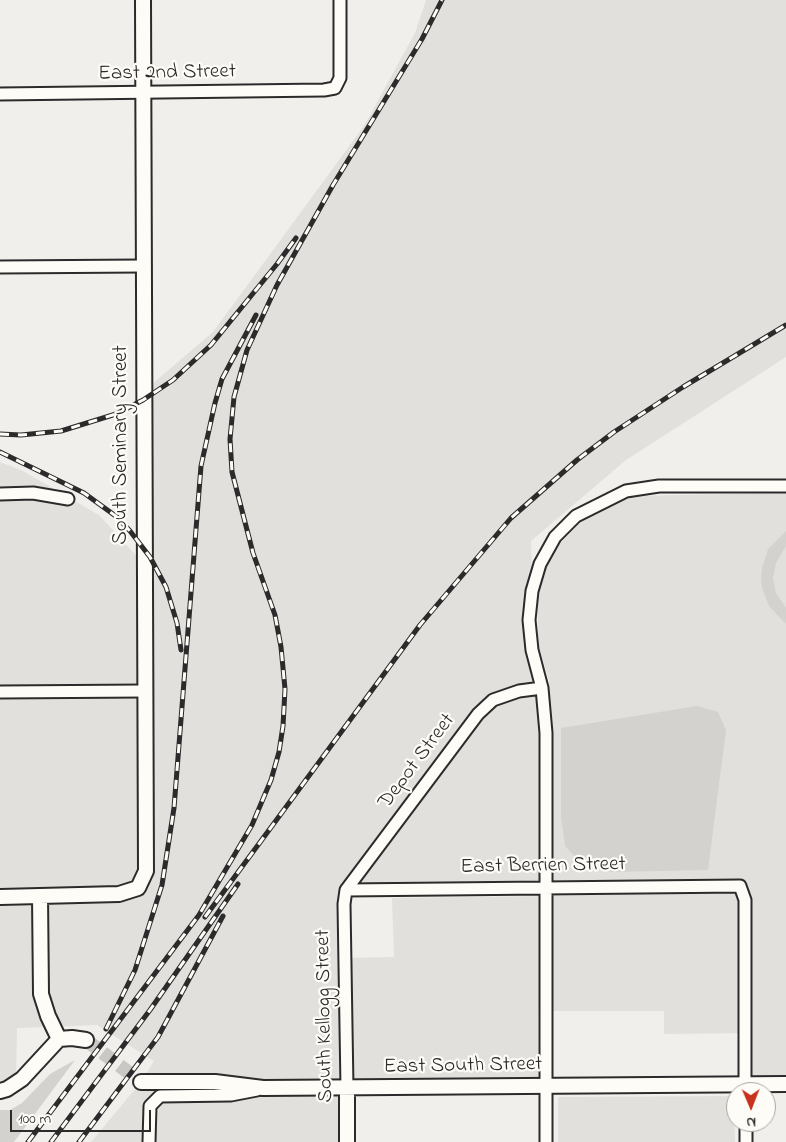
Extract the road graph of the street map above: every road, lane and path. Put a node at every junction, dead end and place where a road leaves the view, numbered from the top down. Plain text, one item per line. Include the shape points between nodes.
1 (142, 0) edge
2 (340, 0) edge
3 (143, 93) junction
4 (0, 94) edge
5 (142, 266) junction
6 (0, 267) edge
7 (786, 486) edge
8 (0, 494) edge
9 (68, 499) dead end
10 (542, 688) junction
11 (144, 691) junction
12 (0, 692) edge
13 (546, 887) junction
14 (346, 890) junction
15 (40, 896) junction
16 (0, 897) edge
17 (59, 1040) junction
18 (86, 1040) tunnel mouth
19 (141, 1082) tunnel mouth
20 (745, 1082) edge
21 (546, 1086) junction
22 (263, 1088) junction
23 (347, 1088) junction
24 (726, 1088) edge
25 (0, 1090) edge
26 (149, 1142) edge
27 (347, 1142) edge
28 (546, 1142) edge

1 - 3 street, South Seminary Street
2 - 3 street, East 2nd Street via 340,78 335,88
3 - 4 street, East 2nd Street
3 - 5 street, South Seminary Street
5 - 6 street
5 - 11 street, South Seminary Street
7 - 10 street via 659,486 626,491 576,516 540,564 532,591 529,620 532,650
8 - 9 street via 33,493
10 - 13 street via 546,733
10 - 14 street, Depot Street via 519,691 493,700 478,714
11 - 12 street
11 - 15 street, South Seminary Street via 146,871 138,888 118,894
13 - 14 street, East Berrien Street
13 - 20 street, East Berrien Street via 740,886 745,900
13 - 21 street
14 - 23 street, South Kellogg Street
15 - 16 street
15 - 17 street via 41,994
17 - 18 street
17 - 25 street via 22,1079
19 - 22 street, East South Street via 215,1082
21 - 23 street, East South Street
21 - 24 street, East South Street
21 - 28 street
22 - 23 street, East South Street
22 - 26 street via 231,1094 160,1096 150,1106
23 - 27 street, South Kellogg Street

